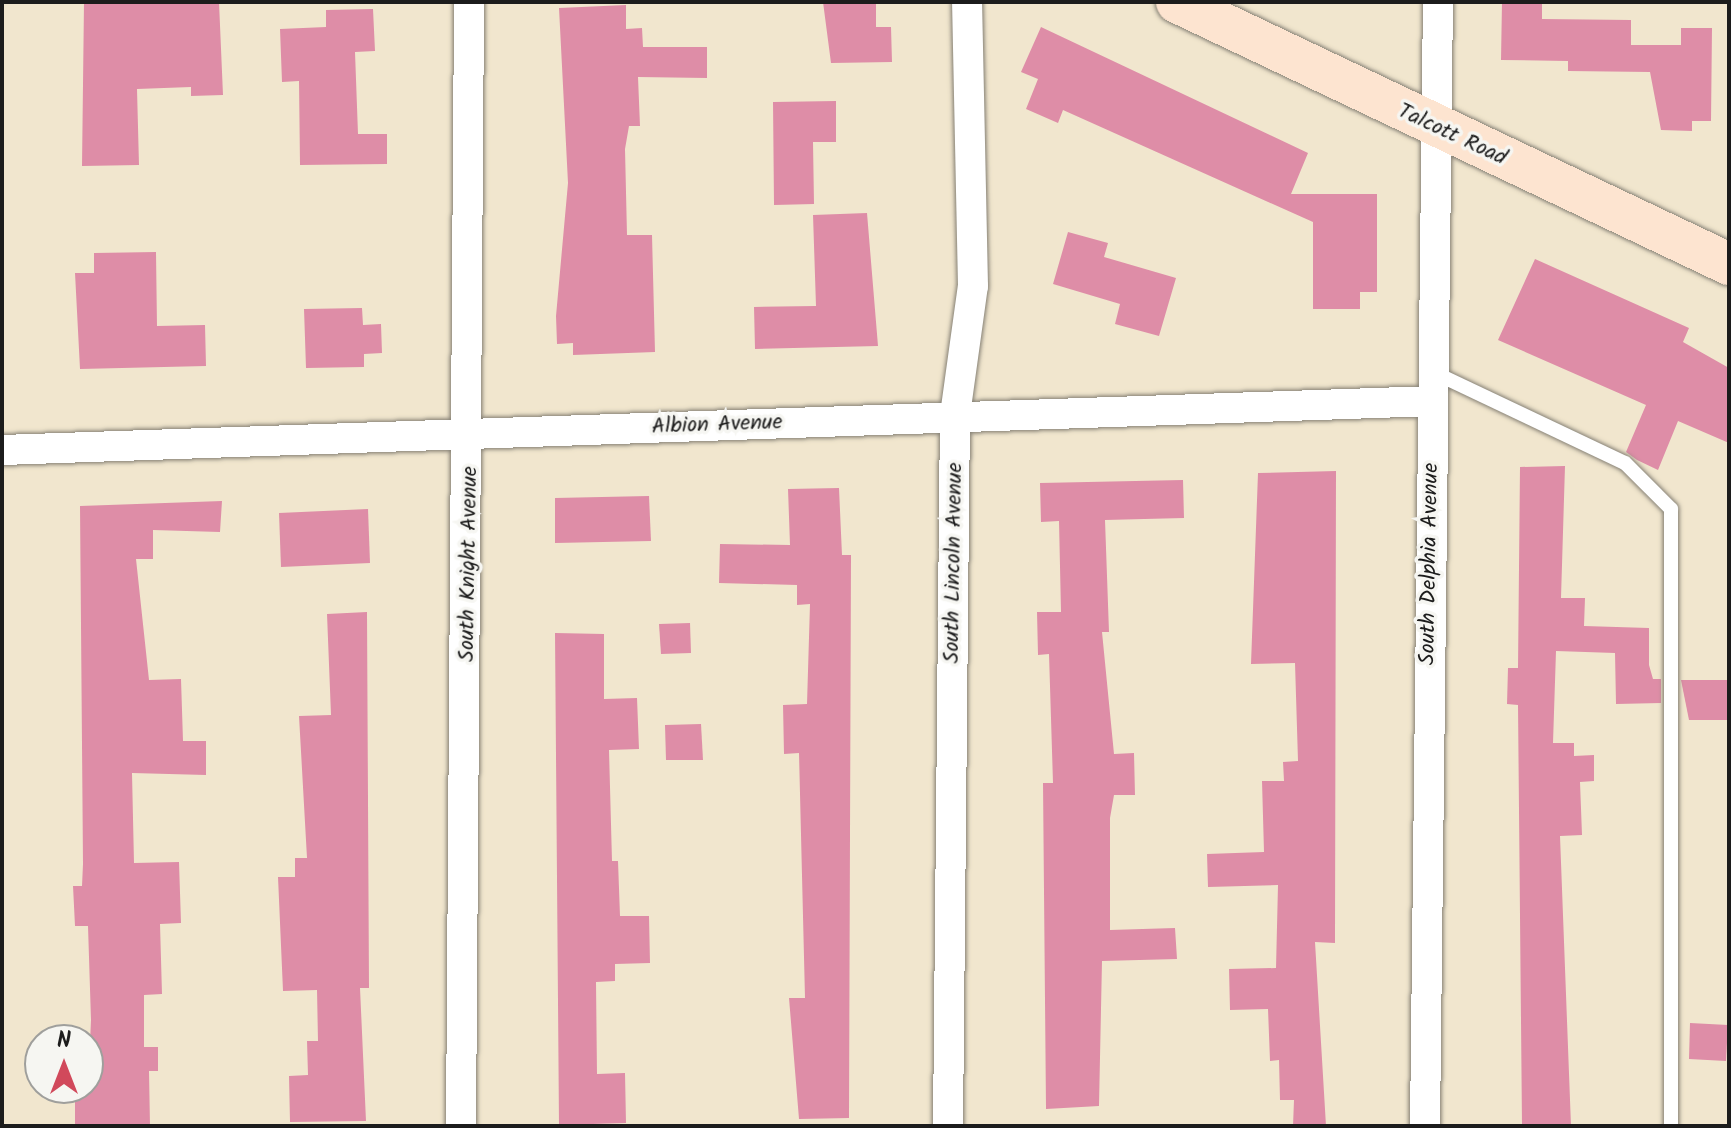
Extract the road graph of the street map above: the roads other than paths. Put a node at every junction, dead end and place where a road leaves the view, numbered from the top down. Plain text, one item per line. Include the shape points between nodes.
1 (469, 2) edge
2 (967, 2) edge
3 (1177, 2) edge
4 (1438, 2) edge
5 (1438, 129) junction
6 (1729, 264) edge
7 (1432, 386) junction
8 (955, 415) junction
9 (471, 435) junction
10 (2, 450) edge
11 (461, 1126) edge
12 (948, 1126) edge
13 (1425, 1126) edge
14 (1671, 1126) edge

1 - 9 street, South Knight Avenue
2 - 8 street, South Lincoln Avenue via 973,286
3 - 5 street, Talcott Road
4 - 5 street, South Delphia Avenue
5 - 6 street, Talcott Road
5 - 7 street, South Delphia Avenue
7 - 8 street, Albion Avenue
7 - 13 street, South Delphia Avenue
7 - 14 lane via 1625,463 1671,509
8 - 9 street, Albion Avenue
8 - 12 street, South Lincoln Avenue
9 - 10 street, Albion Avenue
9 - 11 street, South Knight Avenue

